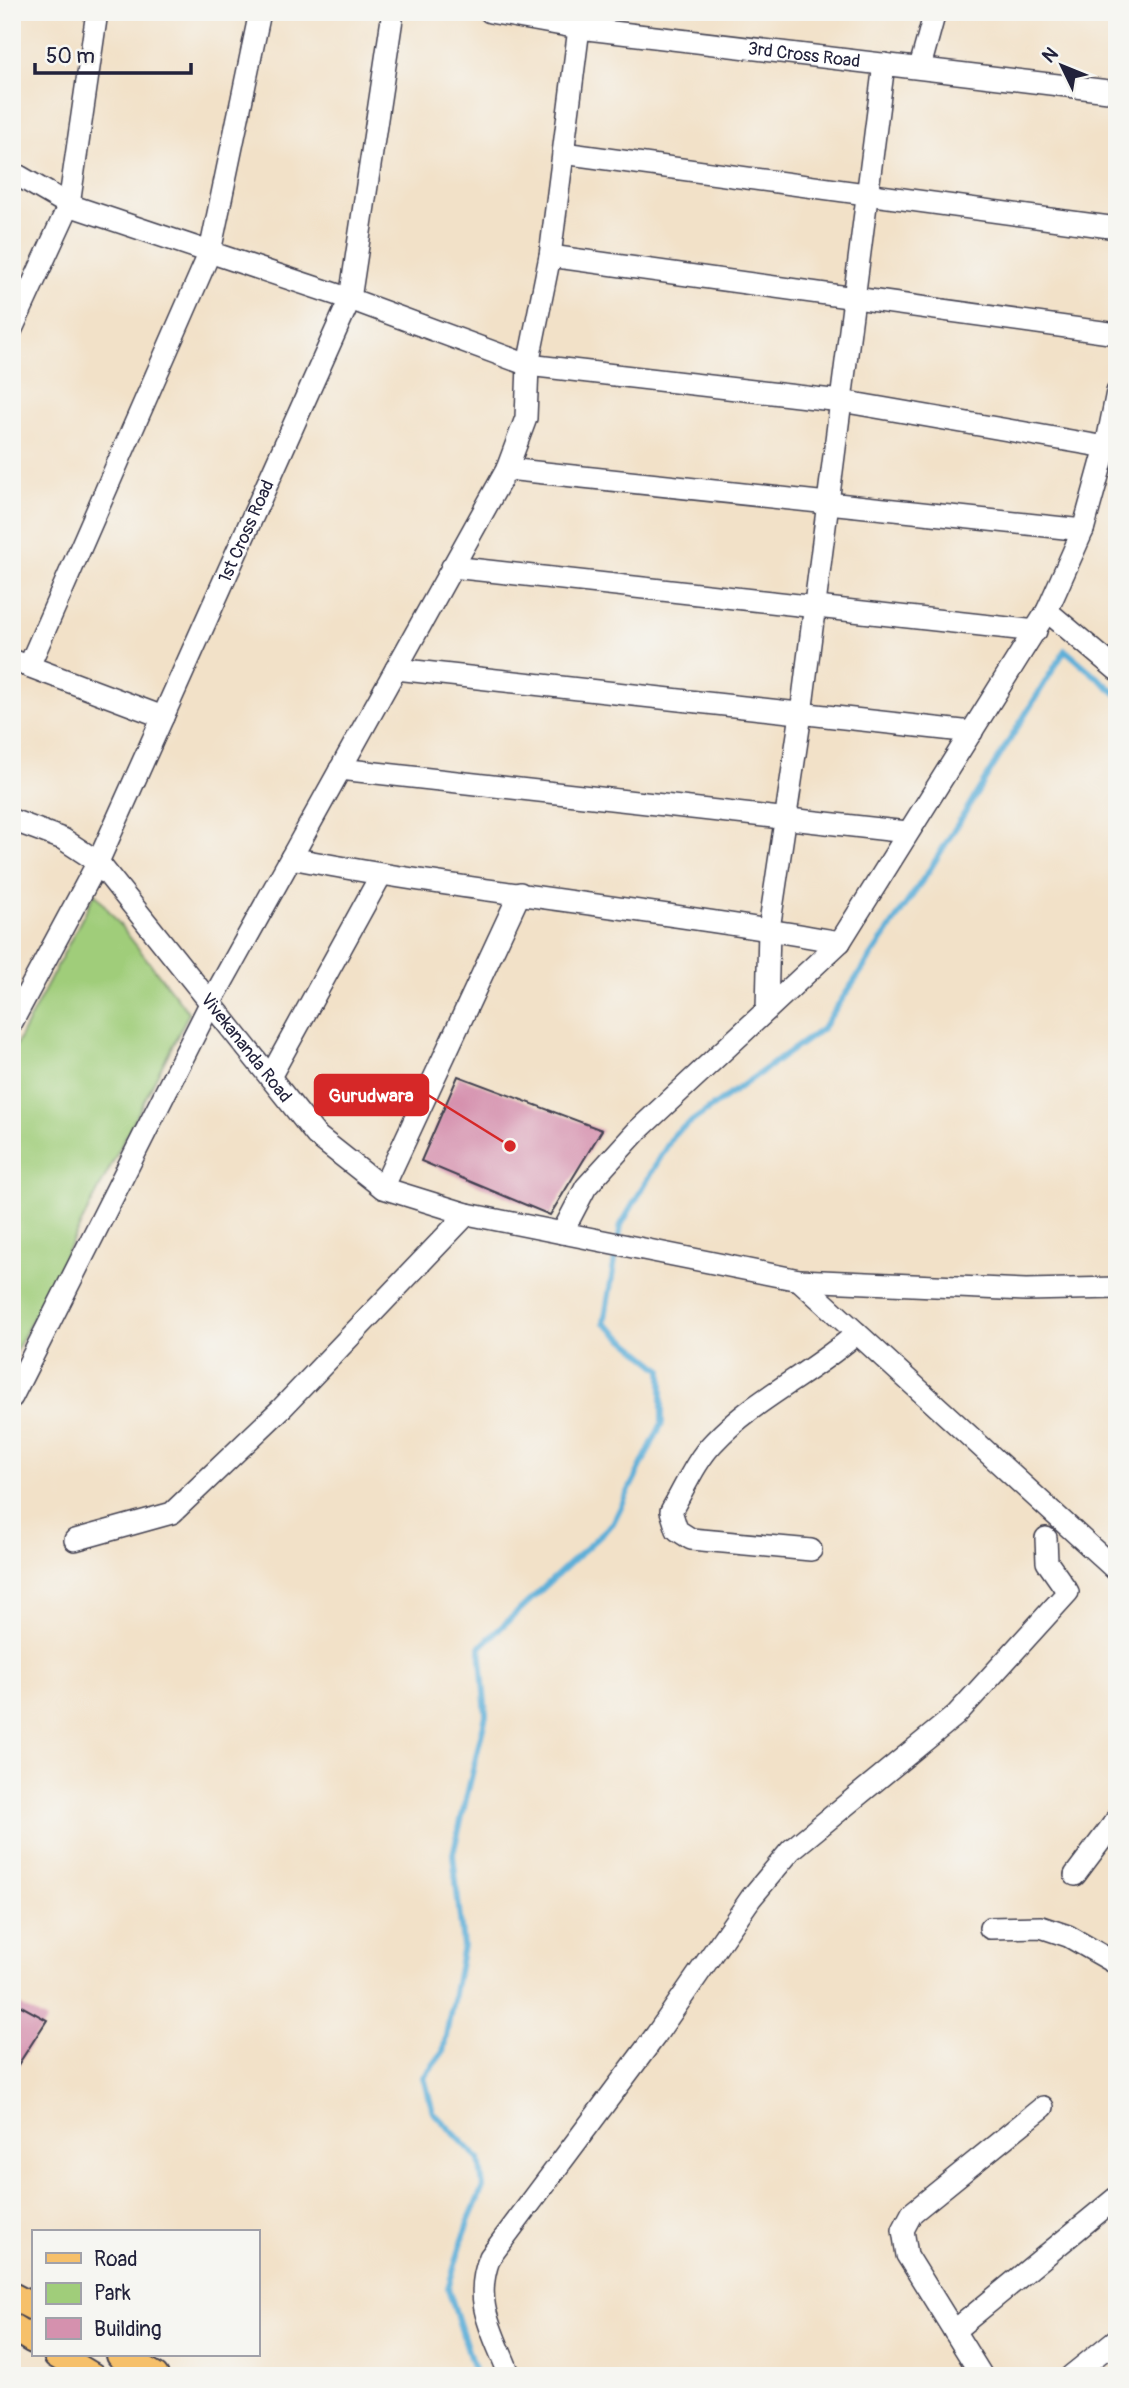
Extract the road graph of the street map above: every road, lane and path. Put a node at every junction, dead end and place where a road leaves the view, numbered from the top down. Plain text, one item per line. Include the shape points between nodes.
1 (97, 12) edge
2 (260, 12) edge
3 (393, 12) edge
4 (490, 12) edge
5 (935, 12) edge
6 (579, 28) junction
7 (884, 64) junction
8 (920, 67) junction
9 (1117, 92) edge
10 (563, 153) junction
11 (12, 172) edge
12 (867, 194) junction
13 (69, 205) junction
14 (1117, 228) edge
15 (210, 252) junction
16 (550, 256) junction
17 (854, 296) junction
18 (351, 299) junction
19 (12, 330) edge
20 (1117, 334) edge
21 (528, 365) junction
22 (1117, 392) edge
23 (841, 401) junction
24 (1106, 447) junction
25 (507, 469) junction
26 (828, 502) junction
27 (1083, 530) junction
28 (452, 567) junction
29 (815, 607) junction
30 (1052, 615) junction
31 (1036, 631) junction
32 (20, 663) edge
33 (1111, 664) edge
34 (396, 669) junction
35 (801, 713) junction
36 (163, 717) junction
37 (972, 732) junction
38 (340, 769) junction
39 (12, 820) edge
40 (786, 820) junction
41 (907, 832) junction
42 (291, 858) junction
43 (98, 862) junction
44 (381, 875) junction
45 (520, 893) junction
46 (769, 929) junction
47 (840, 942) junction
48 (211, 1002) junction
49 (767, 1010) junction
50 (12, 1022) edge
51 (271, 1077) junction
52 (383, 1188) junction
53 (467, 1214) junction
54 (562, 1233) junction
55 (799, 1280) junction
56 (1117, 1288) edge
57 (857, 1333) junction
58 (12, 1396) edge
59 (1046, 1538) dead end
60 (75, 1540) dead end
61 (811, 1550) dead end
62 (1117, 1571) edge
63 (1117, 1819) edge
64 (1075, 1875) dead end
65 (990, 1928) dead end
66 (1117, 1964) edge
67 (1043, 2107) dead end
68 (1117, 2197) edge
69 (12, 2296) edge
70 (32, 2306) edge
71 (954, 2331) junction
72 (1117, 2339) edge
73 (59, 2356) edge
74 (122, 2356) edge
75 (92, 2376) edge
76 (156, 2376) edge
77 (510, 2376) edge
78 (982, 2376) edge
79 (1071, 2376) edge

1 - 13 street
2 - 15 street
3 - 18 street, 1st Cross Road
4 - 6 street, 3rd Cross Road
5 - 8 street
6 - 7 street, 3rd Cross Road
6 - 10 street
7 - 8 street, 3rd Cross Road
7 - 12 street
8 - 9 street, 3rd Cross Road
10 - 12 street
10 - 16 street
11 - 13 street
12 - 14 street
12 - 17 street
13 - 15 street
13 - 19 street
15 - 18 street
15 - 32 street
16 - 17 street
16 - 21 street
17 - 20 street
17 - 23 street
18 - 21 street
18 - 36 street, 1st Cross Road
21 - 23 street
21 - 25 street via 526,418
22 - 24 street
23 - 24 street
23 - 26 street
24 - 27 street
25 - 26 street
25 - 28 street
26 - 27 street
26 - 29 street
27 - 30 street
28 - 29 street
28 - 34 street
29 - 31 street
29 - 35 street
30 - 31 street
30 - 33 street
31 - 37 street
32 - 36 street
34 - 35 street
34 - 38 street
35 - 37 street
35 - 40 street
36 - 43 street, 1st Cross Road
37 - 41 street
38 - 40 street
38 - 42 street
39 - 43 street, Vivekananda Road via 63,839
40 - 41 street
40 - 46 street
41 - 47 street
42 - 44 street
42 - 48 street
43 - 48 street, Vivekananda Road
43 - 50 street, 1st Cross Road
44 - 45 street
44 - 51 street
45 - 46 street
45 - 52 street
46 - 47 street
46 - 49 street
47 - 49 street
48 - 51 street, Vivekananda Road
48 - 58 street
49 - 54 street via 637,1131 586,1187
51 - 52 street, Vivekananda Road via 316,1135
52 - 53 street, Vivekananda Road
53 - 54 street, Vivekananda Road
53 - 60 street via 281,1409 172,1513
54 - 55 street, Vivekananda Road
55 - 56 street, Vivekananda Road via 1026,1290
55 - 57 street
57 - 61 street via 712,1443 671,1511 677,1530 691,1539
57 - 62 street
59 - 77 street via 1046,1562 1068,1592 956,1715 791,1850 751,1898 656,2035 490,2256 482,2277 481,2301
63 - 64 street
65 - 66 street via 1041,1927 1068,1936
67 - 71 street via 912,2213 903,2230 907,2255
68 - 71 street
69 - 70 main road
71 - 78 street
72 - 79 street
73 - 75 main road
74 - 76 main road

